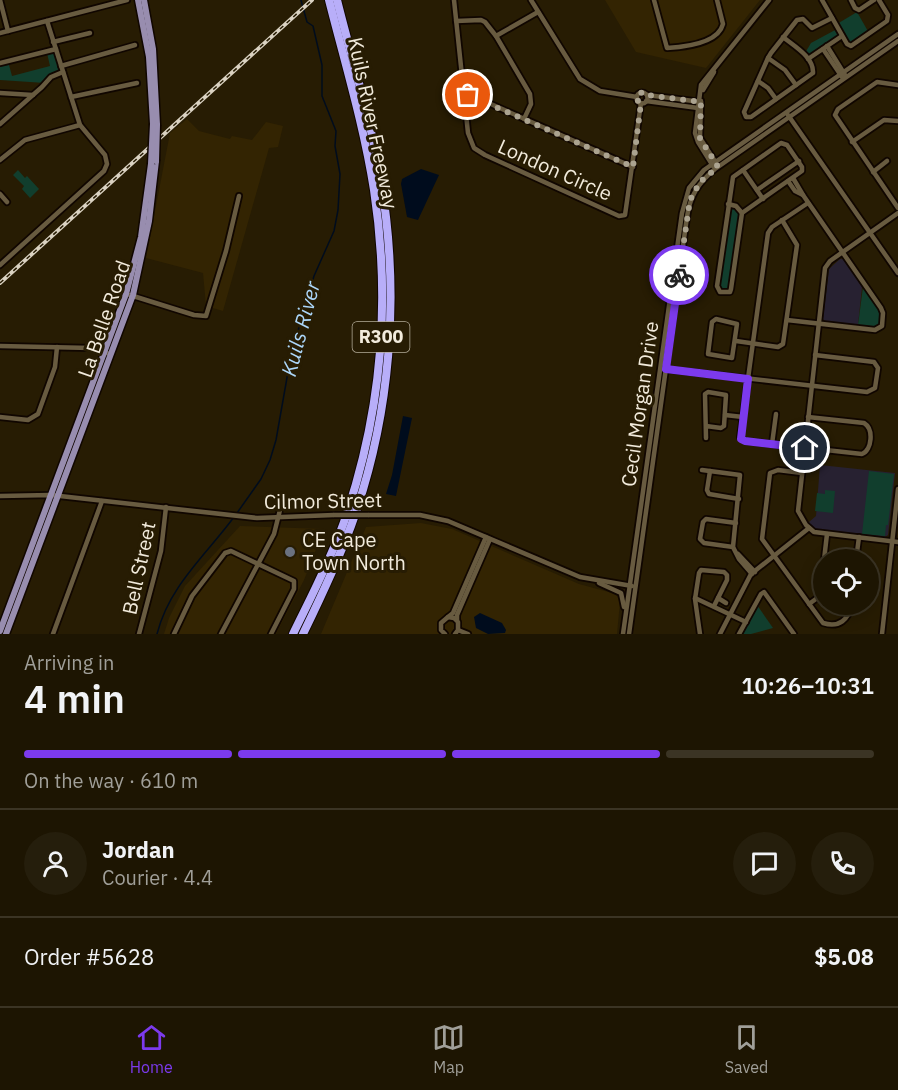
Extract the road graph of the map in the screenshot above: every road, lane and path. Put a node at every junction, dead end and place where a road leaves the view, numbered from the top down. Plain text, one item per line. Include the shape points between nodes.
1 (0, 0) edge
2 (92, 0) edge
3 (127, 0) edge
4 (141, 0) edge
5 (324, 0) edge
6 (454, 0) edge
7 (531, 0) edge
8 (654, 0) edge
9 (717, 0) edge
10 (769, 0) edge
11 (822, 0) edge
12 (850, 0) edge
13 (874, 0) edge
14 (879, 0) edge
15 (334, 4) edge
16 (94, 9) junction
17 (538, 12) junction
18 (832, 18) junction
19 (47, 21) junction
20 (456, 21) junction
21 (8, 31) junction
22 (0, 33) edge
23 (90, 33) dead end
24 (898, 34) edge
25 (496, 36) junction
26 (842, 36) junction
27 (783, 37) junction
28 (898, 41) edge
29 (53, 42) junction
30 (135, 45) dead end
31 (825, 47) junction
32 (56, 50) junction
33 (768, 58) junction
34 (808, 59) junction
35 (0, 63) edge
36 (61, 66) junction
37 (63, 72) junction
38 (843, 76) junction
39 (758, 81) junction
40 (136, 83) dead end
41 (898, 85) edge
42 (796, 86) junction
43 (0, 93) edge
44 (33, 95) junction
45 (464, 96) junction
46 (71, 97) junction
47 (637, 97) junction
48 (776, 99) junction
49 (645, 100) junction
50 (699, 105) junction
51 (787, 115) junction
52 (524, 119) junction
53 (898, 121) edge
54 (0, 124) edge
55 (155, 124) junction
56 (80, 125) junction
57 (852, 142) junction
58 (0, 160) edge
59 (799, 161) junction
60 (887, 161) dead end
61 (715, 166) junction
62 (633, 167) junction
63 (743, 170) junction
64 (873, 172) junction
65 (791, 179) junction
66 (757, 190) junction
67 (0, 194) edge
68 (239, 196) dead end
69 (763, 199) junction
70 (7, 202) dead end
71 (808, 203) junction
72 (728, 204) junction
73 (898, 208) edge
74 (742, 213) junction
75 (898, 213) edge
76 (782, 220) junction
77 (870, 233) junction
78 (842, 252) junction
79 (0, 255) edge
80 (5, 260) junction
81 (0, 265) edge
82 (898, 273) edge
83 (129, 294) junction
84 (787, 320) junction
85 (819, 324) junction
86 (735, 341) junction
87 (753, 343) junction
88 (0, 346) edge
89 (57, 347) junction
90 (108, 353) junction
91 (815, 355) junction
92 (660, 369) junction
93 (666, 369) junction
94 (748, 379) junction
95 (812, 386) junction
96 (776, 414) dead end
97 (725, 415) junction
98 (0, 417) edge
99 (742, 417) junction
100 (808, 417) junction
101 (706, 426) junction
102 (706, 438) dead end
103 (772, 444) junction
104 (805, 448) junction
105 (702, 470) dead end
106 (710, 471) junction
107 (802, 473) junction
108 (898, 489) edge
109 (0, 496) edge
110 (54, 496) junction
111 (739, 499) junction
112 (102, 501) junction
113 (281, 506) dead end
114 (166, 507) junction
115 (278, 518) junction
116 (736, 523) junction
117 (809, 528) junction
118 (827, 534) junction
119 (859, 537) junction
120 (488, 538) junction
121 (895, 542) edge
122 (733, 547) junction
123 (825, 549) edge
124 (857, 549) edge
125 (775, 556) junction
126 (258, 563) junction
127 (753, 573) junction
128 (591, 580) junction
129 (632, 586) junction
130 (316, 598) junction
131 (695, 598) junction
132 (718, 598) junction
133 (813, 601) edge
134 (726, 603) dead end
135 (809, 604) junction
136 (714, 606) junction
137 (813, 610) edge
138 (626, 612) junction
139 (730, 615) junction
140 (817, 615) edge
141 (848, 615) edge
142 (448, 617) junction
143 (457, 620) junction
144 (746, 622) junction
145 (0, 631) edge
146 (456, 632) edge
147 (700, 633) edge
148 (6, 634) edge
149 (53, 634) edge
150 (139, 634) edge
151 (174, 634) edge
152 (221, 634) edge
153 (271, 634) edge
154 (291, 634) edge
155 (305, 634) edge
156 (443, 634) edge
157 (468, 634) edge
158 (623, 634) edge
159 (629, 634) edge
160 (720, 634) edge
161 (740, 634) edge
162 (794, 634) edge
163 (882, 634) edge

1 - 21 street
2 - 16 street
3 - 16 street
4 - 55 main road, La Belle Road
4 - 55 main road, La Belle Road via 153,49
5 - 15 highway
6 - 20 street, London Circle
7 - 17 street
8 - 9 street via 667,48 692,45 720,32 723,24
10 - 50 street via 706,83
11 - 18 street
12 - 13 street via 859,10
14 - 26 street via 888,15 887,21 852,46
15 - 130 highway, Kuils River Freeway / R300 via 336,29 374,189 382,258 382,325 375,397 362,463
15 - 130 highway, Kuils River Freeway / R300 via 349,36 382,186 390,264 390,325 381,410 370,464 351,525
16 - 19 street
17 - 25 street
17 - 47 street via 580,79 602,91
18 - 26 street
18 - 27 street via 813,28 798,19
19 - 21 street
19 - 29 street
20 - 25 street via 485,21
20 - 45 street, London Circle
21 - 22 street
23 - 29 street
24 - 38 street, Cecil Morgan Drive
25 - 52 street via 531,99
26 - 31 street
27 - 33 street
27 - 34 street
28 - 38 street, Cecil Morgan Drive
29 - 32 street
30 - 36 street
31 - 34 street
31 - 38 street
32 - 35 street
32 - 36 street
33 - 39 street
33 - 42 street via 783,68
34 - 42 street via 813,73
36 - 37 street
37 - 44 street via 51,76
37 - 46 street
38 - 51 street, Cecil Morgan Drive
39 - 48 street
39 - 48 street via 745,116 750,118
40 - 46 street
41 - 57 street via 877,82 837,110 836,119
42 - 48 street
43 - 44 street
44 - 54 street
45 - 52 street
45 - 62 street, London Circle via 469,138 478,151 619,216 626,214
46 - 56 street
47 - 49 street
47 - 49 street via 642,92
49 - 50 street
49 - 62 street, London Circle
50 - 61 street via 700,138
51 - 61 street, Cecil Morgan Drive
51 - 77 street
52 - 62 street
53 - 57 street via 884,120
55 - 83 main road, La Belle Road, bridge via 154,162
56 - 58 street via 25,140
56 - 80 street via 105,155 106,169
57 - 64 street
59 - 63 street via 783,143
59 - 65 street via 802,171
59 - 66 street
60 - 64 street
61 - 92 street, Cecil Morgan Drive via 695,178 684,200
61 - 93 street, Cecil Morgan Drive via 697,186 689,206
63 - 66 street
63 - 72 street via 733,177
64 - 73 street
65 - 69 street
65 - 71 street via 795,191
66 - 69 street
67 - 70 street
68 - 83 street via 206,316
69 - 74 street
71 - 76 street
71 - 78 street
72 - 74 street
72 - 74 street via 717,286 720,292 731,289
75 - 77 street
76 - 84 street via 797,245
76 - 87 street via 768,233
77 - 78 street
77 - 82 street
78 - 85 street via 825,268
78 - 85 street via 882,309 882,326 875,330
79 - 80 street
80 - 81 street
83 - 90 main road, La Belle Road
84 - 85 street
84 - 87 street via 781,346
85 - 91 street
86 - 86 street via 732,358 709,355 713,320 737,323
86 - 87 street
87 - 94 street
88 - 89 street
89 - 90 street via 92,348
89 - 98 street via 55,367 38,414 28,420
90 - 110 main road, La Belle Road
91 - 95 street
91 - 95 street via 872,361 877,377 875,388 869,392
92 - 93 street
92 - 129 street, Cecil Morgan Drive
93 - 94 street
93 - 129 street, Cecil Morgan Drive
94 - 95 street
94 - 99 street
95 - 100 street
96 - 103 street
97 - 99 street
97 - 101 street via 722,428
97 - 101 street via 726,394 706,393
99 - 103 street via 742,440
100 - 104 street
100 - 104 street via 864,423 871,429 866,453
101 - 102 street
103 - 104 street
104 - 107 street
105 - 106 street
106 - 111 street via 740,476
106 - 111 street via 709,494
107 - 117 street via 798,512
107 - 125 street via 775,470 769,475 762,537
108 - 121 street
109 - 110 street, Cilmor Street
110 - 112 street, Cilmor Street
110 - 145 main road, La Belle Road
110 - 148 main road, La Belle Road
111 - 116 street
112 - 114 street, Cilmor Street
112 - 149 street
113 - 115 street
114 - 115 street, Cilmor Street
114 - 150 street, Bell Street via 161,550
115 - 120 street, Cilmor Street, bridge via 406,514 448,521
115 - 126 street
116 - 122 street
116 - 122 street via 704,520 700,540
117 - 118 street
117 - 125 street
118 - 119 street
118 - 123 street
119 - 121 street
119 - 124 street
120 - 128 street, Cilmor Street
120 - 142 street
120 - 143 street
121 - 163 street
122 - 127 street
125 - 127 street
125 - 135 street
126 - 151 street via 234,551 225,553 192,596
126 - 152 street
126 - 153 street via 295,584
127 - 139 street
128 - 129 street, Cilmor Street
128 - 138 street via 621,593
129 - 138 street, Cecil Morgan Drive
129 - 159 street, Cecil Morgan Drive
130 - 154 highway, Kuils River Freeway / R300
130 - 155 highway
131 - 132 street via 699,572 704,570 727,575
131 - 136 street
131 - 147 street
132 - 134 street
132 - 136 street
133 - 135 street
135 - 137 street
136 - 139 street
138 - 158 street, Cecil Morgan Drive
139 - 144 street
139 - 160 street
140 - 141 street via 827,624 847,619
142 - 143 street
142 - 156 street via 441,623
143 - 146 street
144 - 161 street
144 - 162 street via 764,592
146 - 157 street

